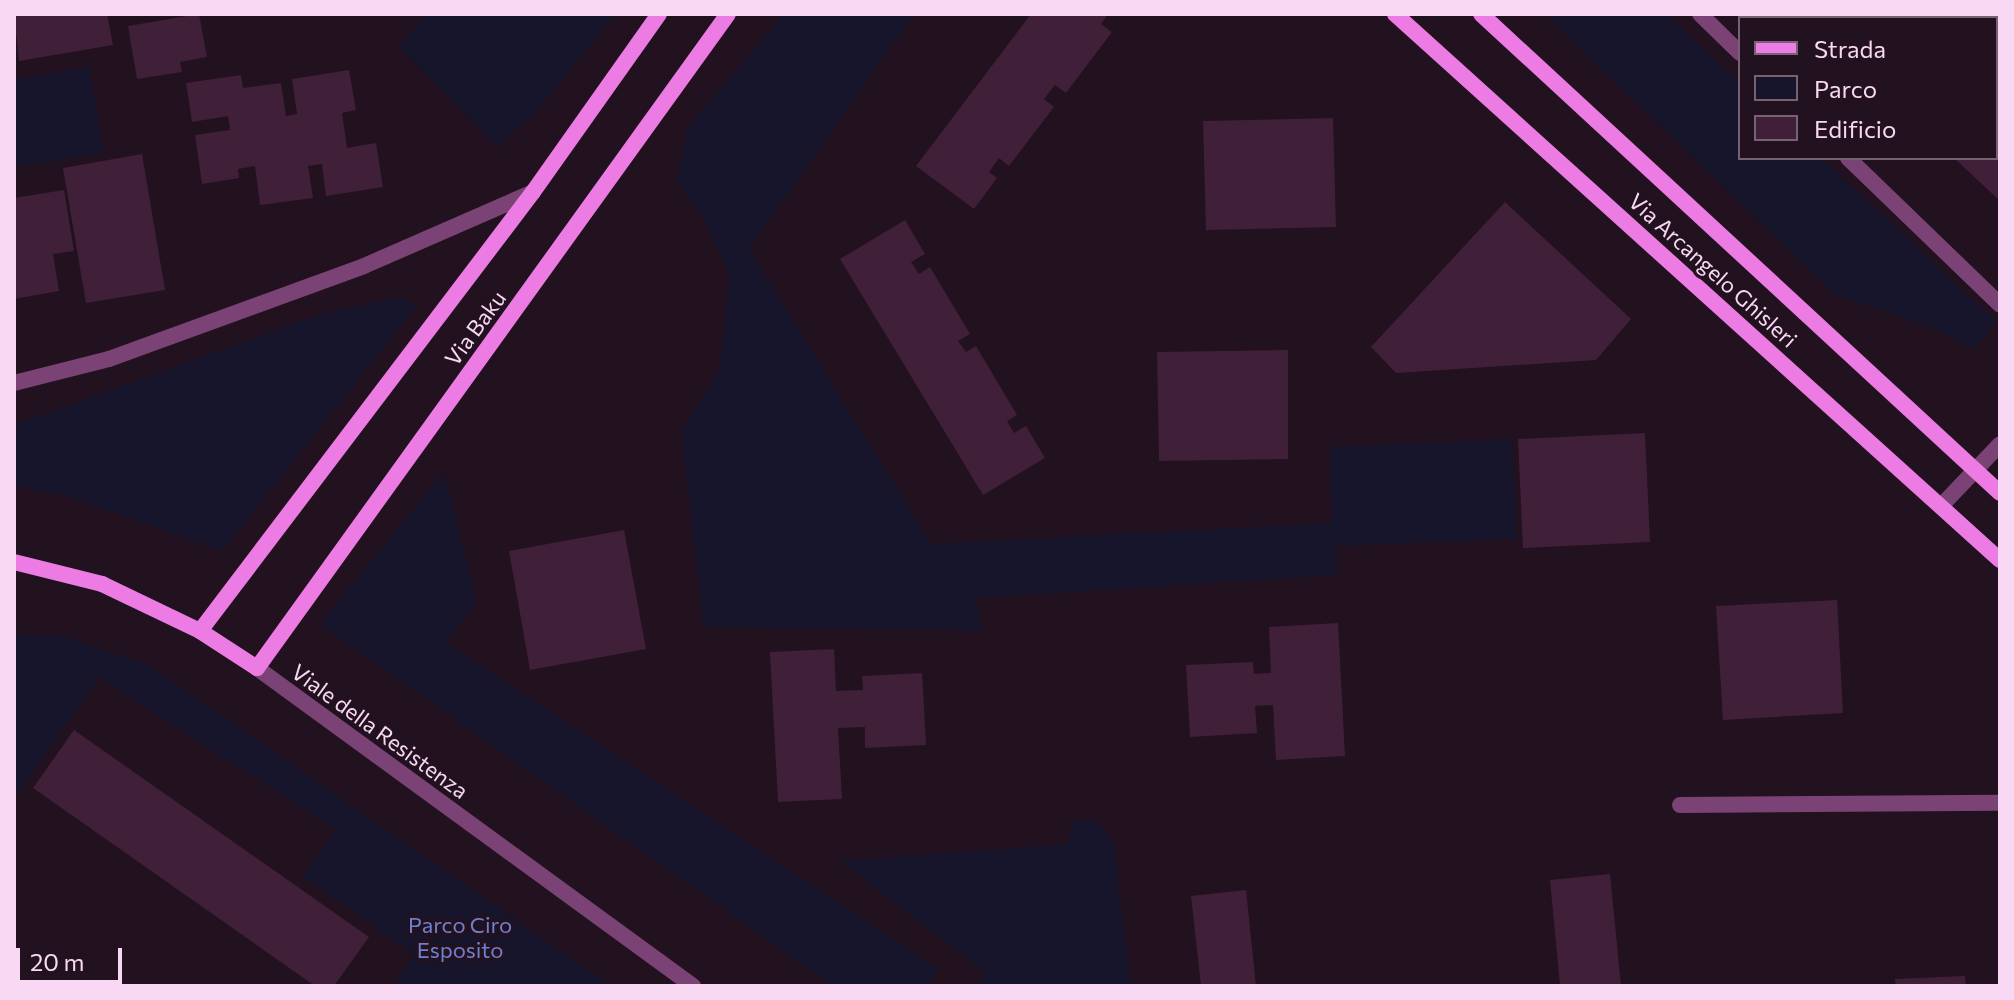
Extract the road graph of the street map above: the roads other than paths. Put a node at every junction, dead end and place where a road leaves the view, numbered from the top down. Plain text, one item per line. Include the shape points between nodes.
1 (659, 14) edge
2 (728, 14) edge
3 (1395, 14) edge
4 (1481, 14) edge
5 (1700, 14) edge
6 (1738, 51) edge
7 (1850, 160) edge
8 (533, 192) junction
9 (2000, 305) edge
10 (14, 383) edge
11 (2000, 444) edge
12 (1975, 471) junction
13 (2000, 493) edge
14 (1942, 505) junction
15 (2000, 560) edge
16 (14, 562) edge
17 (200, 631) junction
18 (257, 668) junction
19 (2000, 803) edge
20 (1680, 805) dead end
21 (693, 986) edge

1 - 8 main road, Via Baku
2 - 18 main road, Via Baku
3 - 14 main road, Via Arcangelo Ghisleri
4 - 12 main road, Via Arcangelo Ghisleri
5 - 6 street
7 - 9 street
8 - 10 street via 364,266 109,359
8 - 17 main road, Via Baku
11 - 12 street
12 - 13 main road, Via Arcangelo Ghisleri
12 - 14 street
14 - 15 main road, Via Arcangelo Ghisleri
16 - 17 main road, Viale della Resistenza via 102,584
17 - 18 main road, Viale della Resistenza
18 - 21 street, Viale della Resistenza
19 - 20 street

